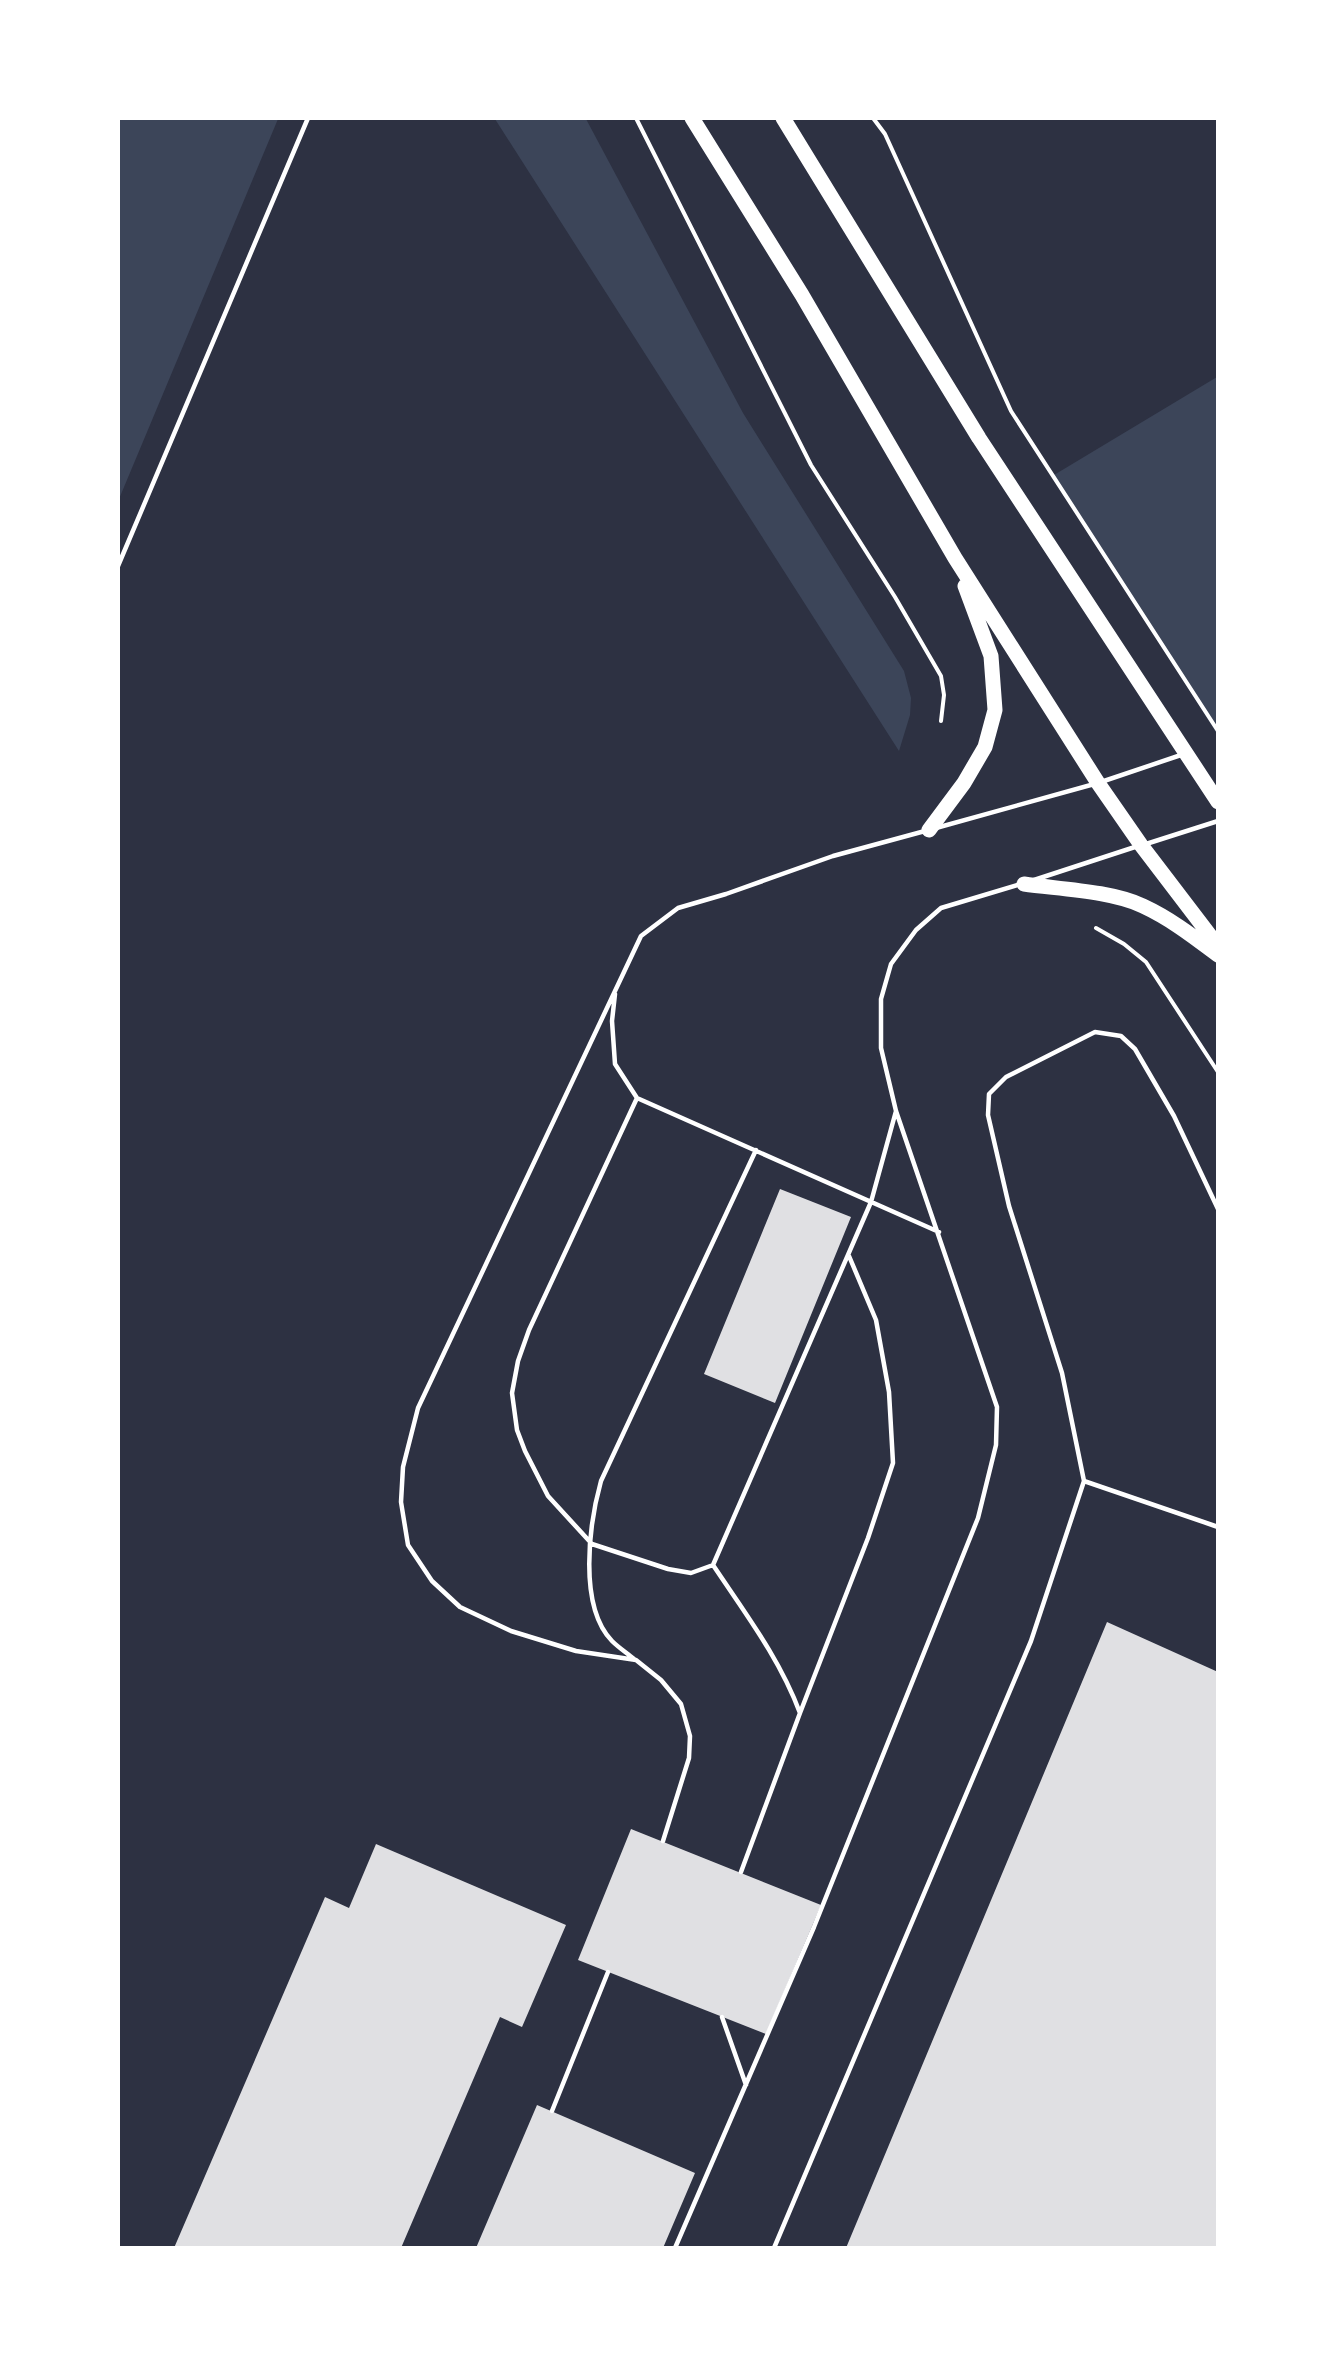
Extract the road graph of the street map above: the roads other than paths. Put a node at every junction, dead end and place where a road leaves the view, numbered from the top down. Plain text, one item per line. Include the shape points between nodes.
1 (308, 118) edge
2 (692, 118) edge
3 (783, 118) edge
4 (955, 558) junction
5 (118, 566) edge
6 (1186, 753) junction
7 (1098, 783) junction
8 (1218, 802) edge
9 (1218, 821) edge
10 (928, 830) junction
11 (1141, 845) junction
12 (1024, 884) junction
13 (1218, 946) edge
14 (1218, 955) edge
15 (616, 988) junction
16 (637, 1098) junction
17 (896, 1111) junction
18 (756, 1150) junction
19 (871, 1202) junction
20 (1218, 1209) edge
21 (939, 1232) junction
22 (849, 1256) junction
23 (1084, 1481) junction
24 (1218, 1527) edge
25 (592, 1544) junction
26 (713, 1565) junction
27 (636, 1660) junction
28 (800, 1713) junction
29 (663, 1841) dead end
30 (741, 1872) dead end
31 (608, 1972) dead end
32 (722, 2017) dead end
33 (746, 2085) junction
34 (552, 2111) dead end
35 (675, 2247) edge
36 (774, 2247) edge

1 - 5 lane
2 - 4 main road via 802,295
3 - 6 main road via 979,438
4 - 7 main road
4 - 10 main road via 991,656 995,710 985,747 964,783
6 - 7 lane
6 - 8 main road
7 - 10 lane
7 - 11 main road
9 - 11 lane
10 - 15 lane via 833,856 678,908 640,936
11 - 12 lane
11 - 13 main road
12 - 14 main road via 1142,905 1175,923
12 - 17 lane via 941,908 916,930 891,964 881,999 881,1048
15 - 16 lane via 612,1021 615,1064
15 - 27 lane via 418,1408 403,1467 401,1502 408,1545 432,1581 460,1607 511,1630 576,1651
16 - 18 lane
16 - 25 lane via 529,1330 512,1393 517,1430 548,1496
17 - 19 lane
17 - 21 lane
18 - 19 lane
18 - 25 lane via 601,1481 593,1509
19 - 21 lane
19 - 22 lane
20 - 23 lane via 1174,1116 1135,1049 1121,1036 1095,1032 1006,1077 988,1094 988,1115 1009,1206 1062,1374
21 - 33 lane via 997,1407 996,1445 978,1518 814,1927
22 - 26 lane
22 - 28 lane via 876,1320 889,1392 893,1463
23 - 24 lane
23 - 36 lane via 1031,1641
25 - 26 lane via 691,1573
25 - 27 lane via 591,1592 597,1615 611,1640
26 - 28 lane via 773,1656
27 - 29 lane via 661,1680 681,1704 690,1736 689,1758
28 - 30 lane
31 - 34 lane
32 - 33 lane
33 - 35 lane

